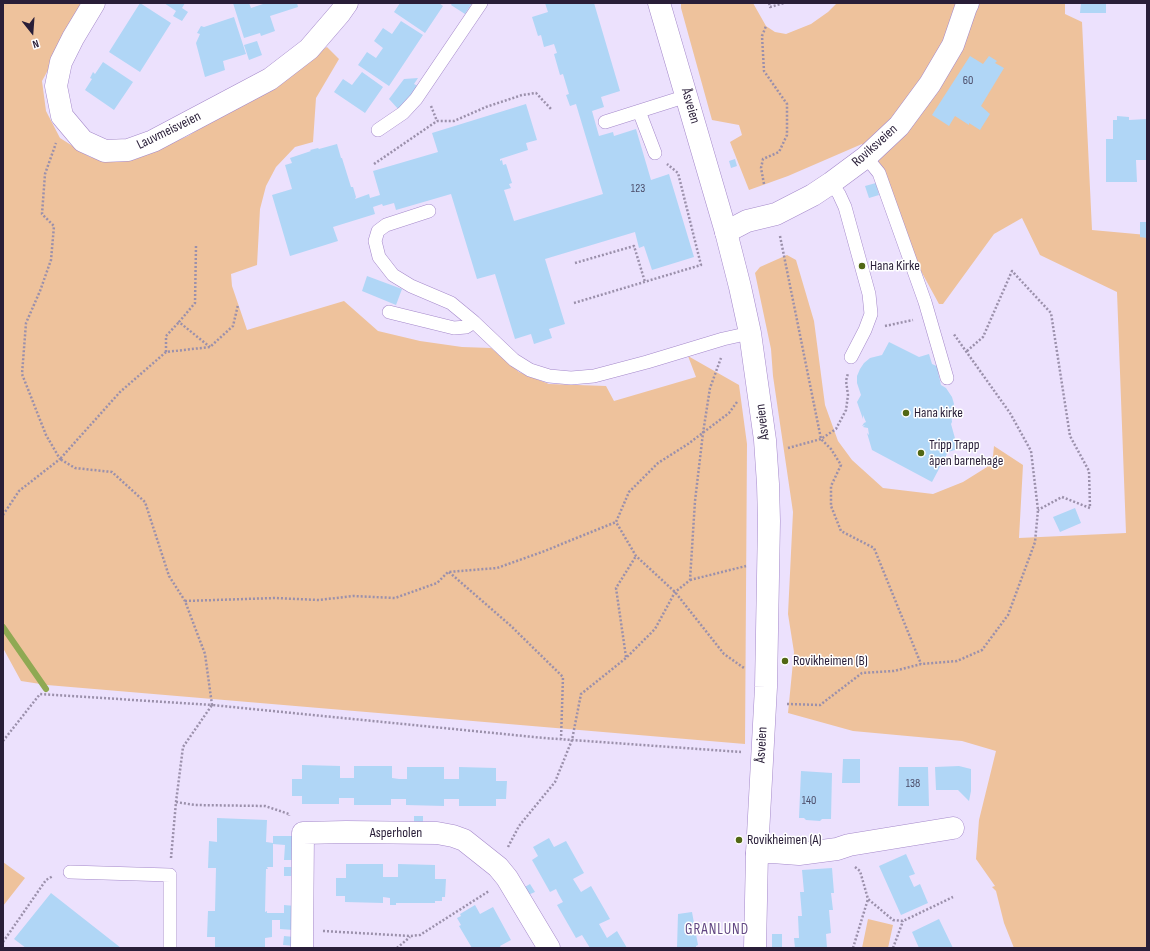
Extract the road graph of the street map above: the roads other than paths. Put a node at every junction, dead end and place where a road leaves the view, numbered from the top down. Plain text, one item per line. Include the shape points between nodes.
1 (94, 3) edge
2 (347, 3) edge
3 (481, 3) edge
4 (659, 3) edge
5 (968, 3) edge
6 (687, 96) junction
7 (639, 111) junction
8 (605, 122) dead end
9 (378, 130) dead end
10 (655, 153) road end
11 (866, 157) junction
12 (831, 184) junction
13 (429, 211) dead end
14 (726, 232) junction
15 (389, 312) dead end
16 (474, 322) junction
17 (743, 335) junction
18 (851, 357) road end
19 (947, 378) dead end
20 (953, 828) dead end
21 (757, 853) junction
22 (70, 872) road end
23 (303, 939) edge
24 (170, 948) edge
25 (549, 948) edge
26 (755, 948) edge

1 - 2 street, Lauvmeisveien via 61,62 56,86 62,116 84,141 105,151 128,150 154,141 270,79 309,49
3 - 9 lane via 416,99 403,114
4 - 6 street, Åsveien
5 - 11 street, Roviksveien via 954,45 930,84 899,126
6 - 7 lane
6 - 14 street, Åsveien
7 - 8 lane
7 - 10 lane
11 - 12 street, Roviksveien
11 - 19 lane via 879,173 924,302
12 - 14 street, Roviksveien via 776,214 746,221
12 - 18 lane via 845,207 869,294 871,314
13 - 16 lane via 386,225 378,231 375,242 379,257 393,275 450,303
14 - 17 street, Åsveien
15 - 16 lane via 454,328 466,327
16 - 17 lane via 514,360 530,370 549,376 571,378 594,376
17 - 21 street, Åsveien via 765,440 769,521 766,687
20 - 21 street via 799,854
21 - 26 street, Åsveien
22 - 24 lane via 170,875
23 - 25 street, Asperholen via 303,833 437,833 464,840 503,872

